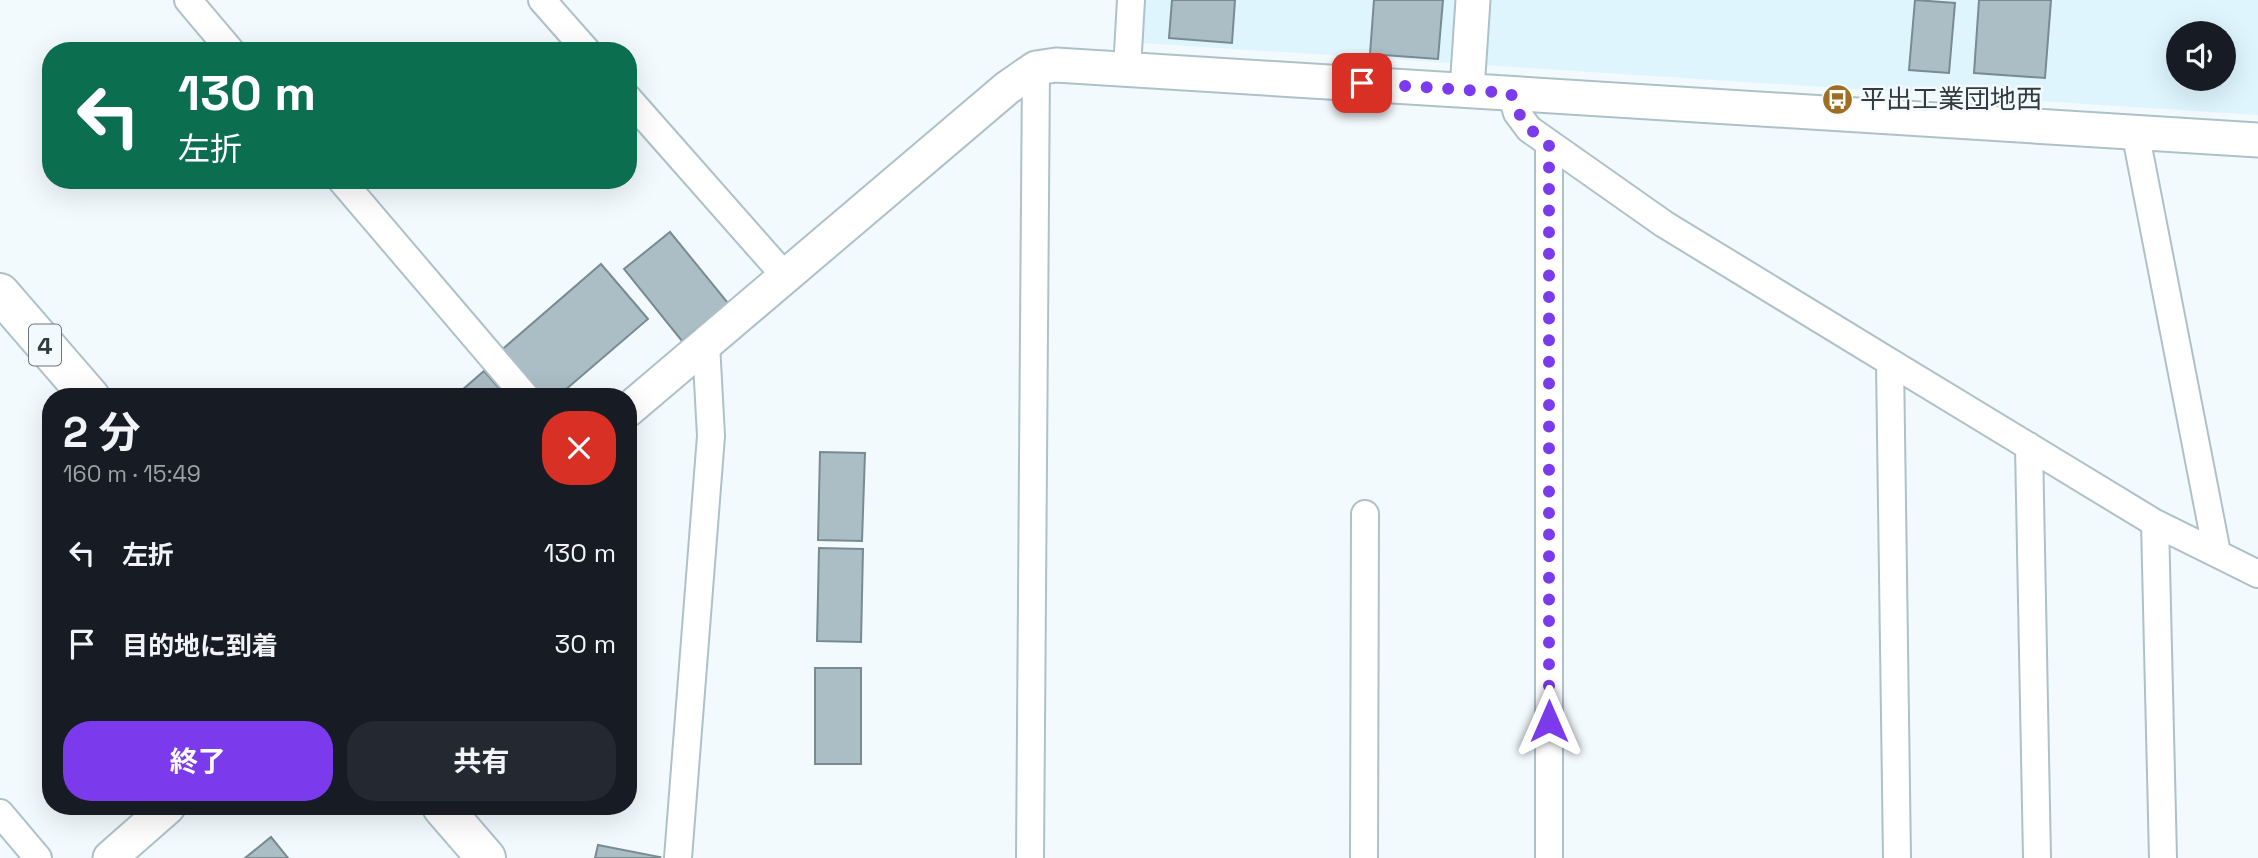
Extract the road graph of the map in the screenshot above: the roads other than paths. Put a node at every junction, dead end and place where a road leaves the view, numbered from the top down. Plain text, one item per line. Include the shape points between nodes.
1 (188, 0) edge
2 (542, 0) edge
3 (1131, 0) edge
4 (1473, 0) edge
5 (223, 42) edge
6 (579, 42) edge
7 (1036, 68) junction
8 (1127, 69) junction
9 (1467, 90) junction
10 (1511, 93) junction
11 (637, 108) edge
12 (2135, 131) junction
13 (2258, 140) edge
14 (1549, 145) junction
15 (349, 189) edge
16 (785, 276) junction
17 (0, 293) edge
18 (706, 344) junction
19 (1891, 362) junction
20 (82, 388) edge
21 (518, 388) edge
22 (637, 402) edge
23 (2029, 446) junction
24 (1365, 514) dead end
25 (2155, 523) junction
26 (2217, 553) junction
27 (2258, 574) edge
28 (0, 813) edge
29 (159, 815) edge
30 (449, 815) edge
31 (38, 858) edge
32 (110, 858) edge
33 (486, 858) edge
34 (678, 858) edge
35 (1030, 858) edge
36 (1364, 858) edge
37 (1549, 858) edge
38 (1897, 858) edge
39 (2036, 858) edge
40 (2163, 858) edge

1 - 5 street
2 - 6 street
3 - 8 street
4 - 9 street
7 - 8 street
7 - 16 street
7 - 35 street
8 - 9 street
9 - 10 street
10 - 12 street
10 - 14 street via 1528,129
11 - 16 street
12 - 13 street
12 - 26 street
14 - 19 street via 1664,224
14 - 37 street
15 - 21 street
16 - 18 street
17 - 20 highway, 4
18 - 22 street
18 - 34 street via 710,436
19 - 23 street
19 - 38 street
23 - 25 street
23 - 39 street
24 - 36 street
25 - 26 street
25 - 40 street
26 - 27 street
28 - 31 street
29 - 32 street
30 - 33 highway

